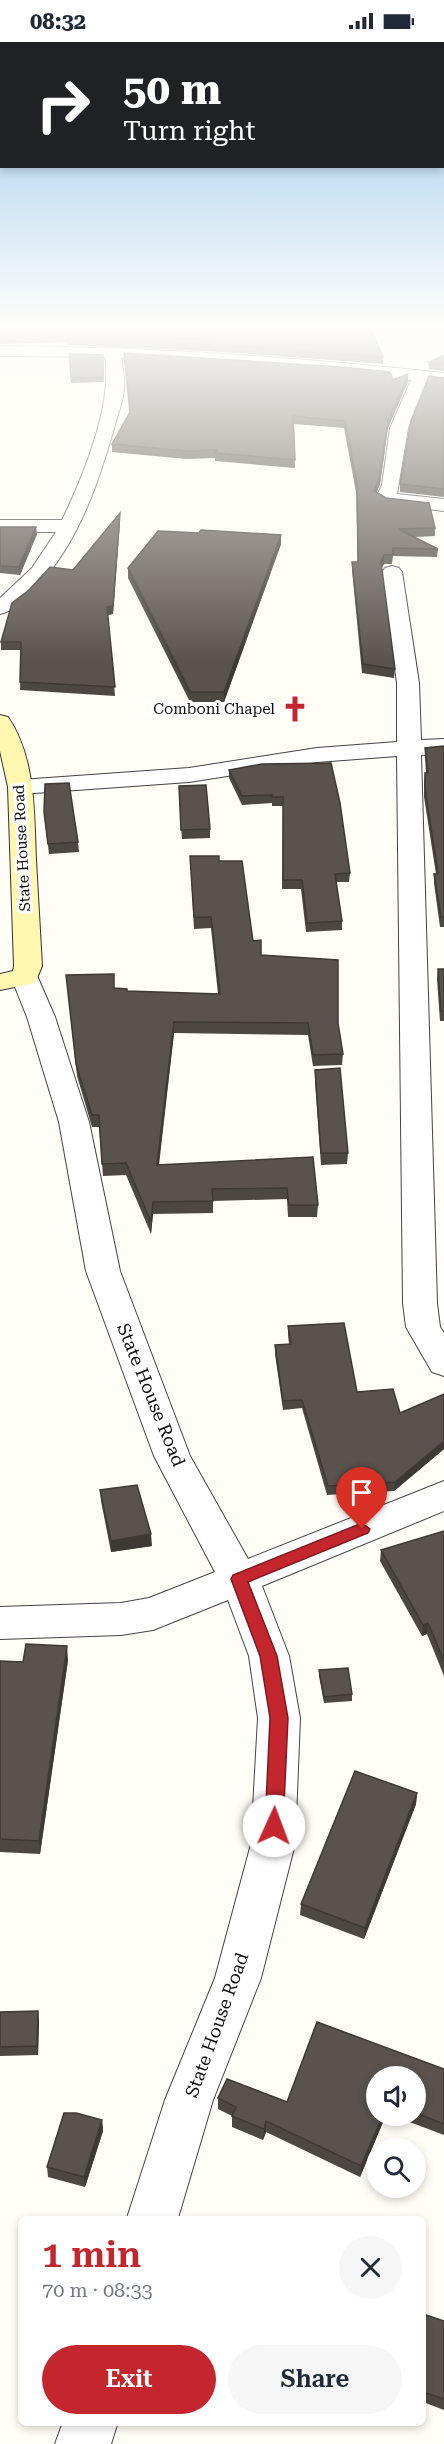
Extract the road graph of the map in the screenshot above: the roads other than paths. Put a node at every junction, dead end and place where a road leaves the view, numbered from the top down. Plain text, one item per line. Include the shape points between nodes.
1 (103, 437) edge
2 (398, 437) edge
3 (444, 505) edge
4 (68, 525) junction
5 (0, 526) edge
6 (392, 572) dead end
7 (0, 608) edge
8 (0, 722) edge
9 (444, 746) edge
10 (409, 748) junction
11 (13, 786) edge
12 (12, 979) edge
13 (444, 1363) edge
14 (444, 1495) edge
15 (239, 1579) junction
16 (0, 1623) edge
17 (154, 2216) edge
18 (90, 2426) edge
19 (83, 2444) edge

1 - 4 street via 80,507
2 - 3 street via 386,498
4 - 5 street
4 - 7 street via 52,555 18,595
6 - 10 street via 407,675
8 - 11 main road, State House Road via 12,751
9 - 10 street
10 - 11 street via 272,760 189,775
10 - 13 street via 420,1303 423,1327
11 - 12 main road, State House Road via 28,966
12 - 15 street, State House Road via 41,1017 74,1122 103,1271 172,1456
14 - 15 street
15 - 16 street via 153,1614 121,1619
15 - 17 street, State House Road via 269,1656 279,1718 273,1844 238,1978 189,2100
18 - 19 street

